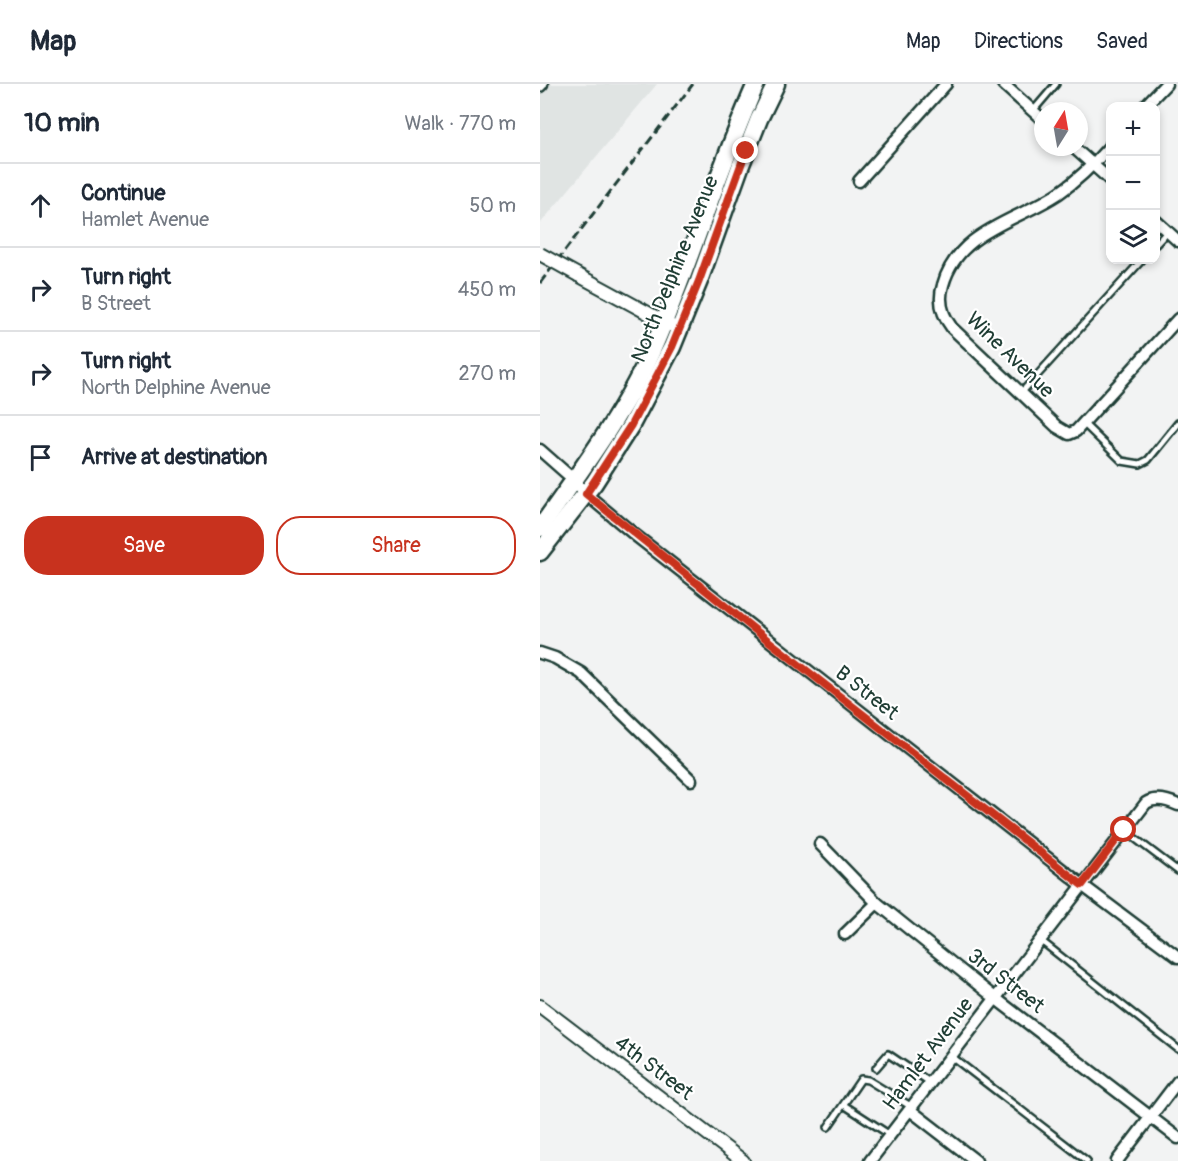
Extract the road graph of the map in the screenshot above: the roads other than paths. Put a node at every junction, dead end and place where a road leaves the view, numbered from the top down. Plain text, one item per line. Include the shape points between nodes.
1 (756, 84) edge
2 (776, 84) edge
3 (945, 84) edge
4 (1003, 84) edge
5 (1056, 84) edge
6 (1166, 84) edge
7 (1149, 102) edge
8 (1033, 111) joint
9 (1106, 150) edge
10 (1083, 156) edge
11 (1092, 164) junction
12 (1106, 176) edge
13 (859, 181) dead end
14 (1160, 226) edge
15 (1167, 232) junction
16 (1160, 239) edge
17 (1178, 242) edge
18 (540, 254) edge
19 (1138, 264) edge
20 (1178, 319) edge
21 (664, 322) junction
22 (680, 329) junction
23 (1021, 393) junction
24 (1083, 423) junction
25 (1178, 423) edge
26 (540, 450) edge
27 (574, 480) junction
28 (586, 494) junction
29 (540, 528) edge
30 (540, 552) edge
31 (540, 653) edge
32 (691, 780) dead end
33 (1178, 805) edge
34 (1124, 830) junction
35 (820, 844) dead end
36 (1178, 871) edge
37 (1082, 885) junction
38 (877, 903) junction
39 (845, 934) dead end
40 (1040, 940) junction
41 (1178, 957) edge
42 (995, 998) junction
43 (540, 1006) edge
44 (1178, 1049) edge
45 (951, 1056) junction
46 (876, 1068) dead end
47 (1178, 1081) edge
48 (931, 1083) junction
49 (844, 1105) junction
50 (911, 1108) junction
51 (1150, 1118) junction
52 (828, 1127) dead end
53 (890, 1135) junction
54 (1178, 1138) edge
55 (743, 1161) edge
56 (870, 1161) edge
57 (976, 1161) edge
58 (1088, 1161) edge
59 (1117, 1161) edge

1 - 21 main road, North Delphine Avenue
2 - 22 main road, North Delphine Avenue
3 - 13 street
4 - 8 street
5 - 8 lane
6 - 7 street
9 - 11 street, Wine Avenue
10 - 11 street
11 - 12 street
11 - 23 street, Wine Avenue via 1059,194 982,233 965,247 944,281 940,302 952,328
14 - 15 street
15 - 16 lane
15 - 17 street
18 - 21 street, bridge
19 - 23 lane
20 - 24 street
21 - 22 street
21 - 27 main road, North Delphine Avenue via 634,386
22 - 28 main road, North Delphine Avenue via 631,425
23 - 24 street, Wine Avenue via 1069,434
24 - 25 lane via 1122,460 1140,464 1148,460
26 - 27 street, B Street
27 - 28 street, B Street
27 - 29 main road, North Delphine Avenue
28 - 30 main road, North Delphine Avenue
28 - 37 street, B Street
31 - 32 street via 581,673
33 - 34 street, Hamlet Avenue via 1165,800 1149,801
34 - 36 lane
34 - 37 street, Hamlet Avenue
35 - 38 street, 3rd Street
37 - 40 street, Hamlet Avenue
37 - 41 street, B Street
38 - 39 street
38 - 42 street, 3rd Street
40 - 42 street, Hamlet Avenue
40 - 44 lane
42 - 45 street, Hamlet Avenue
42 - 51 street, 3rd Street
43 - 55 street, 4th Street
45 - 48 street, Hamlet Avenue
45 - 58 lane
46 - 48 lane via 888,1054
47 - 51 street
48 - 50 street, Hamlet Avenue
49 - 50 lane via 861,1079
49 - 52 lane
49 - 53 lane
50 - 53 street, Hamlet Avenue
50 - 57 street
51 - 54 street, 3rd Street
51 - 59 street
53 - 56 street, Hamlet Avenue

